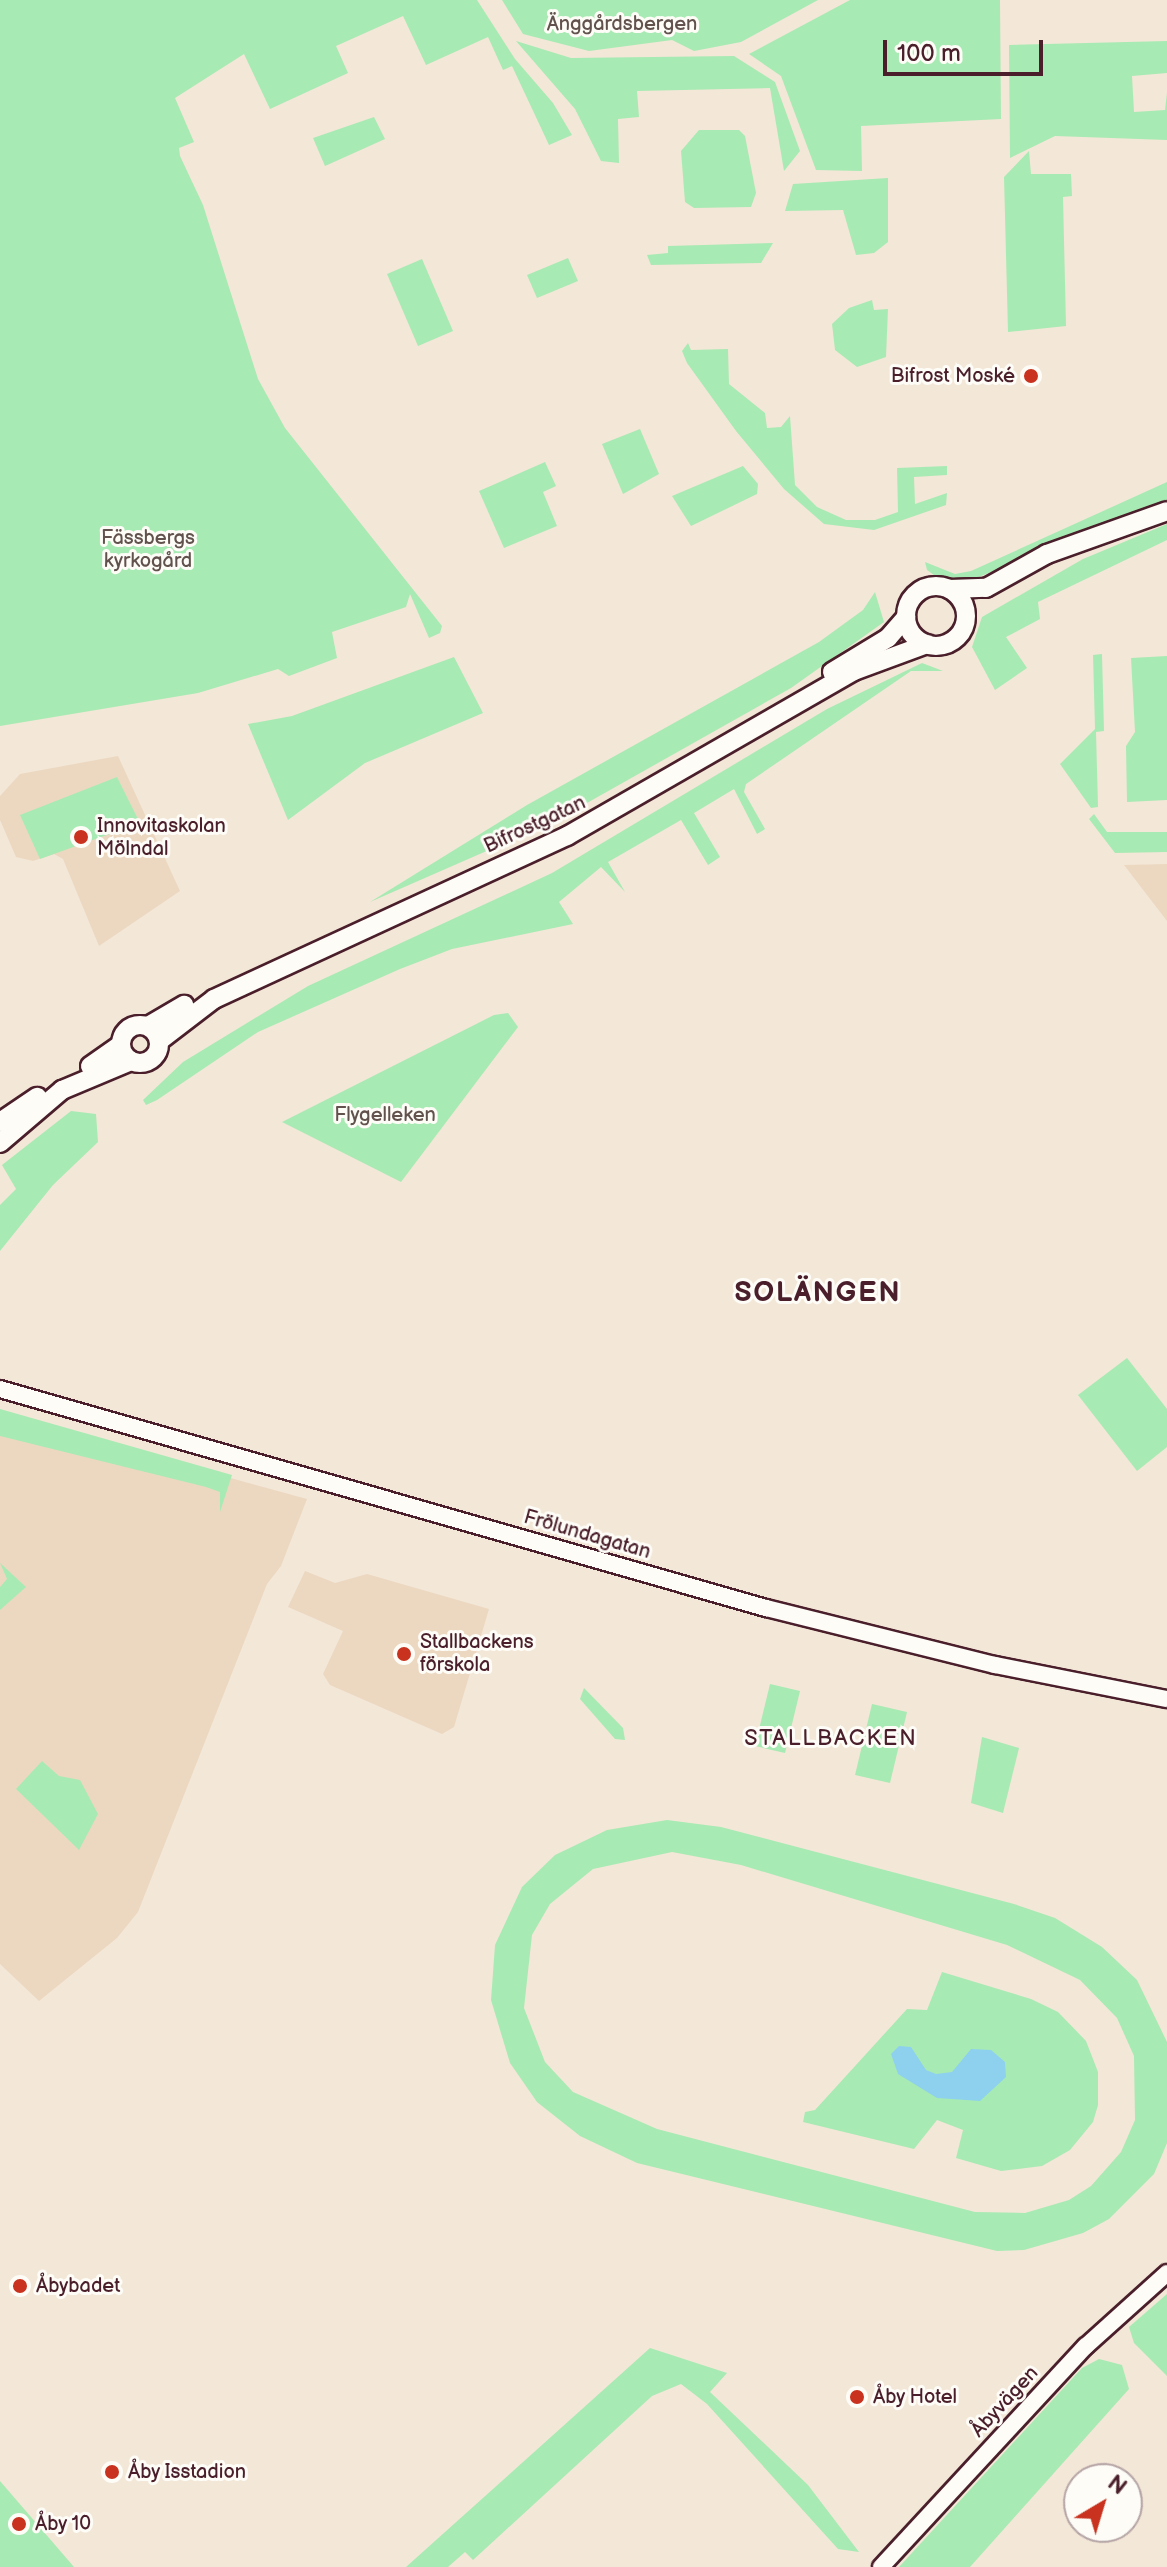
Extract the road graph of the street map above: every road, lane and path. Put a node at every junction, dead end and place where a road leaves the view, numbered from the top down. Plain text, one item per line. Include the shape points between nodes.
1 (1167, 511) edge
2 (1082, 543) junction
3 (949, 589) junction
4 (906, 617) junction
5 (966, 619) junction
6 (927, 644) junction
7 (153, 1034) junction
8 (126, 1053) junction
9 (0, 1122) edge
10 (0, 1143) edge
11 (0, 1389) edge
12 (1167, 1699) edge
13 (1167, 2273) edge
14 (881, 2567) edge

1 - 2 main road, Bifrostgatan
2 - 3 main road, Bifrostgatan via 1047,554 986,588
2 - 5 main road, Bifrostgatan via 988,598
3 - 4 main road, Bifrostgatan via 919,591
3 - 5 main road via 963,604
4 - 6 main road via 911,632
4 - 7 main road, Bifrostgatan via 888,638 575,823 244,972
5 - 6 main road, Bifrostgatan via 950,642
6 - 7 main road, Bifrostgatan via 854,671 567,836 214,999
7 - 8 main road, Bifrostgatan via 130,1027
7 - 8 main road, Bifrostgatan via 151,1059
8 - 9 main road, Bifrostgatan
8 - 10 main road, Bifrostgatan via 62,1090
11 - 12 street, Frölundagatan via 766,1608 995,1665
13 - 14 street, Åbyvägen via 1086,2346

